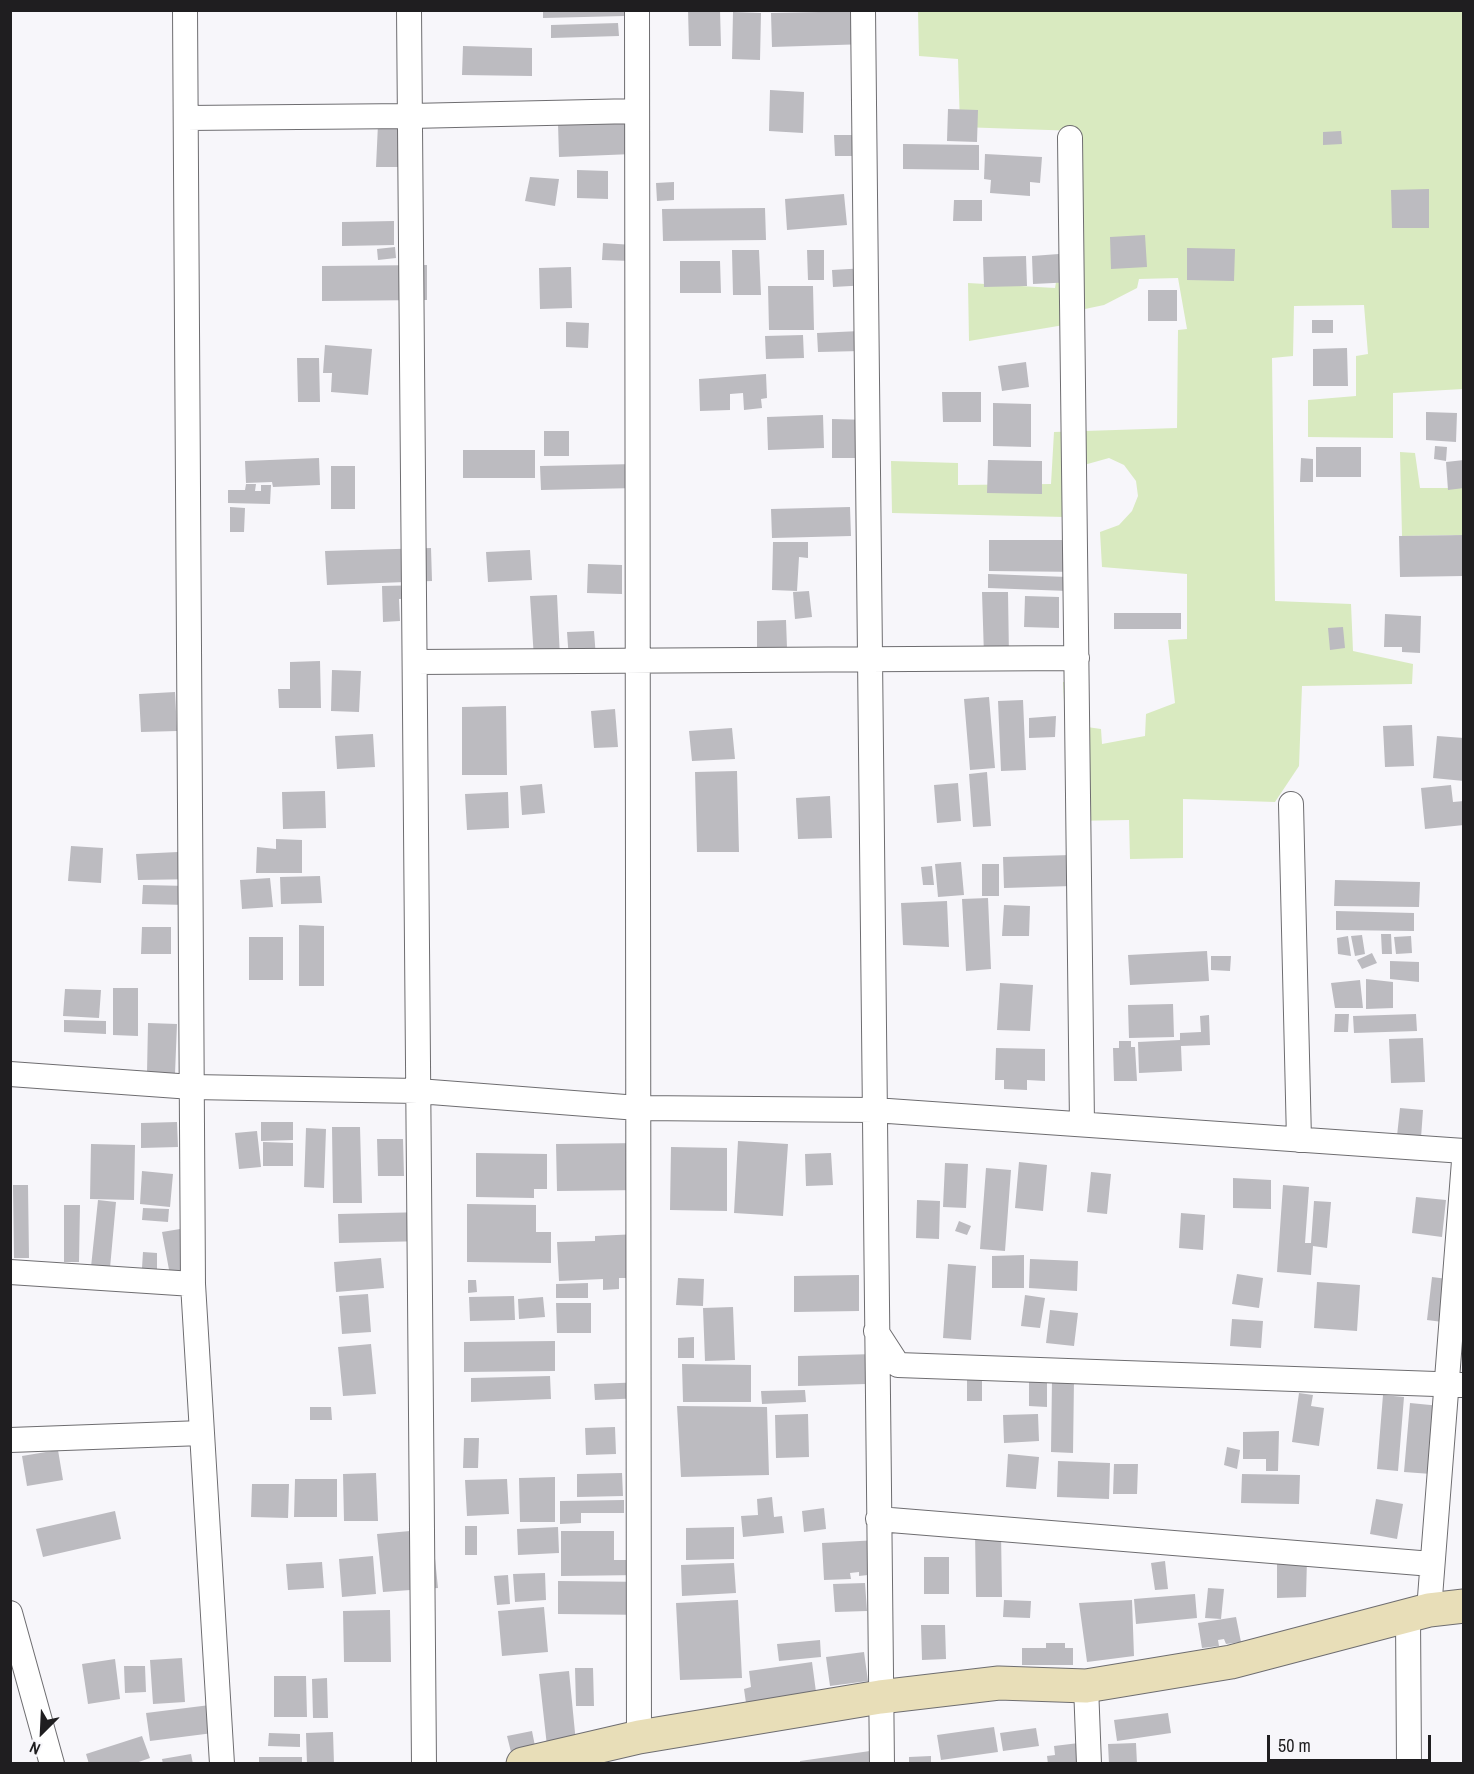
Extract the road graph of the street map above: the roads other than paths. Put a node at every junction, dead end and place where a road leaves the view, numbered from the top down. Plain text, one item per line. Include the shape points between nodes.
1 (185, 10) edge
2 (409, 10) edge
3 (637, 10) edge
4 (863, 10) edge
5 (637, 111) junction
6 (410, 116) junction
7 (186, 118) junction
8 (1070, 138) dead end
9 (1077, 658) junction
10 (870, 659) junction
11 (638, 660) junction
12 (415, 662) junction
13 (1291, 804) dead end
14 (10, 1074) edge
15 (192, 1087) junction
16 (418, 1091) junction
17 (638, 1108) junction
18 (874, 1110) junction
19 (1082, 1124) junction
20 (1299, 1140) junction
21 (1464, 1151) edge
22 (1464, 1161) edge
23 (10, 1272) edge
24 (193, 1284) junction
25 (876, 1331) junction
26 (1455, 1385) edge
27 (202, 1433) junction
28 (10, 1440) edge
29 (878, 1519) junction
30 (1432, 1564) junction
31 (1464, 1606) edge
32 (1418, 1614) junction
33 (12, 1628) edge
34 (1086, 1686) junction
35 (880, 1696) junction
36 (639, 1737) junction
37 (541, 1762) edge
38 (52, 1764) edge
39 (222, 1764) edge
40 (424, 1764) edge
41 (882, 1764) edge
42 (1089, 1764) edge
43 (1409, 1764) edge

1 - 7 street
2 - 6 street
3 - 5 street
4 - 10 street
5 - 6 street
5 - 11 street
6 - 7 street
6 - 12 street
7 - 15 street
8 - 9 street
9 - 10 street
9 - 19 street
10 - 11 street
10 - 18 street
11 - 12 street
11 - 17 street
12 - 16 street
13 - 20 street
14 - 15 street
15 - 16 street
15 - 24 street
16 - 17 street
16 - 40 street
17 - 18 street
17 - 36 street
18 - 19 street
18 - 25 street
19 - 20 street
20 - 21 street
22 - 26 street
23 - 24 street
24 - 27 street
25 - 26 street via 898,1365
25 - 29 street
26 - 30 street
27 - 28 street
27 - 39 street
29 - 30 street
29 - 35 street
30 - 32 street
31 - 32 street
32 - 34 street via 1231,1662
32 - 43 street
33 - 38 street
34 - 35 street via 999,1683
34 - 42 street
35 - 36 street
35 - 41 street
36 - 37 street

